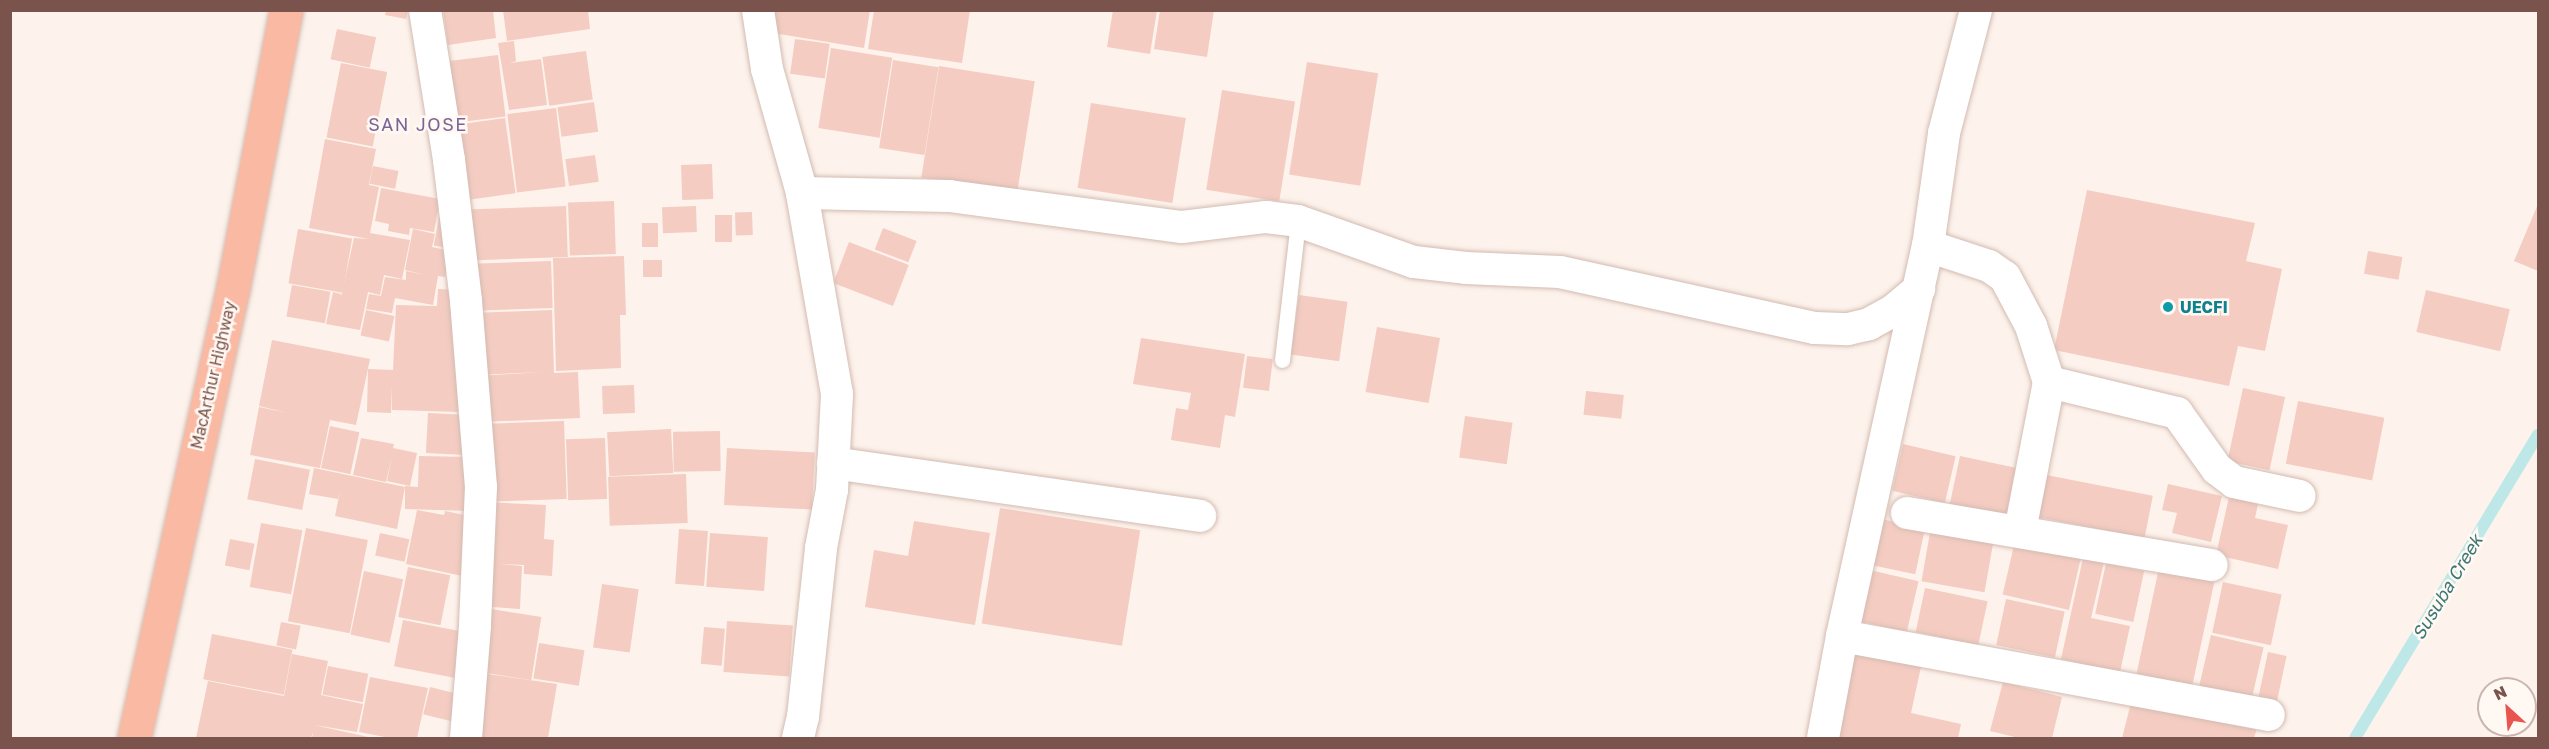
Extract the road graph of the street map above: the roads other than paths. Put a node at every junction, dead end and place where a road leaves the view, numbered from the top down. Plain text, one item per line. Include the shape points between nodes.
1 (286, 10) edge
2 (425, 10) edge
3 (758, 10) edge
4 (1976, 10) edge
5 (802, 193) junction
6 (1298, 221) junction
7 (1928, 246) junction
8 (1918, 289) junction
9 (1282, 360) dead end
10 (2049, 382) junction
11 (833, 463) junction
12 (2300, 496) dead end
13 (1907, 513) dead end
14 (1200, 516) dead end
15 (2020, 531) junction
16 (2212, 565) dead end
17 (1842, 636) junction
18 (2269, 716) dead end
19 (134, 738) edge
20 (466, 738) edge
21 (798, 738) edge
22 (1823, 738) edge

1 - 19 highway, MacArthur Highway via 233,288
2 - 20 street via 466,302 481,487
3 - 5 street via 767,69
4 - 7 street via 1944,133
5 - 6 street via 949,196 1182,227 1266,217
5 - 11 street via 837,394
6 - 8 street via 1414,262 1560,272 1815,328 1848,329 1869,324
6 - 9 lane
7 - 8 street
7 - 10 street via 1989,266 2005,278 2031,326
8 - 17 street
10 - 12 street via 2177,413 2217,469 2234,482
10 - 15 street
11 - 14 street
11 - 21 street
13 - 15 street
15 - 16 street
17 - 18 street
17 - 22 street

